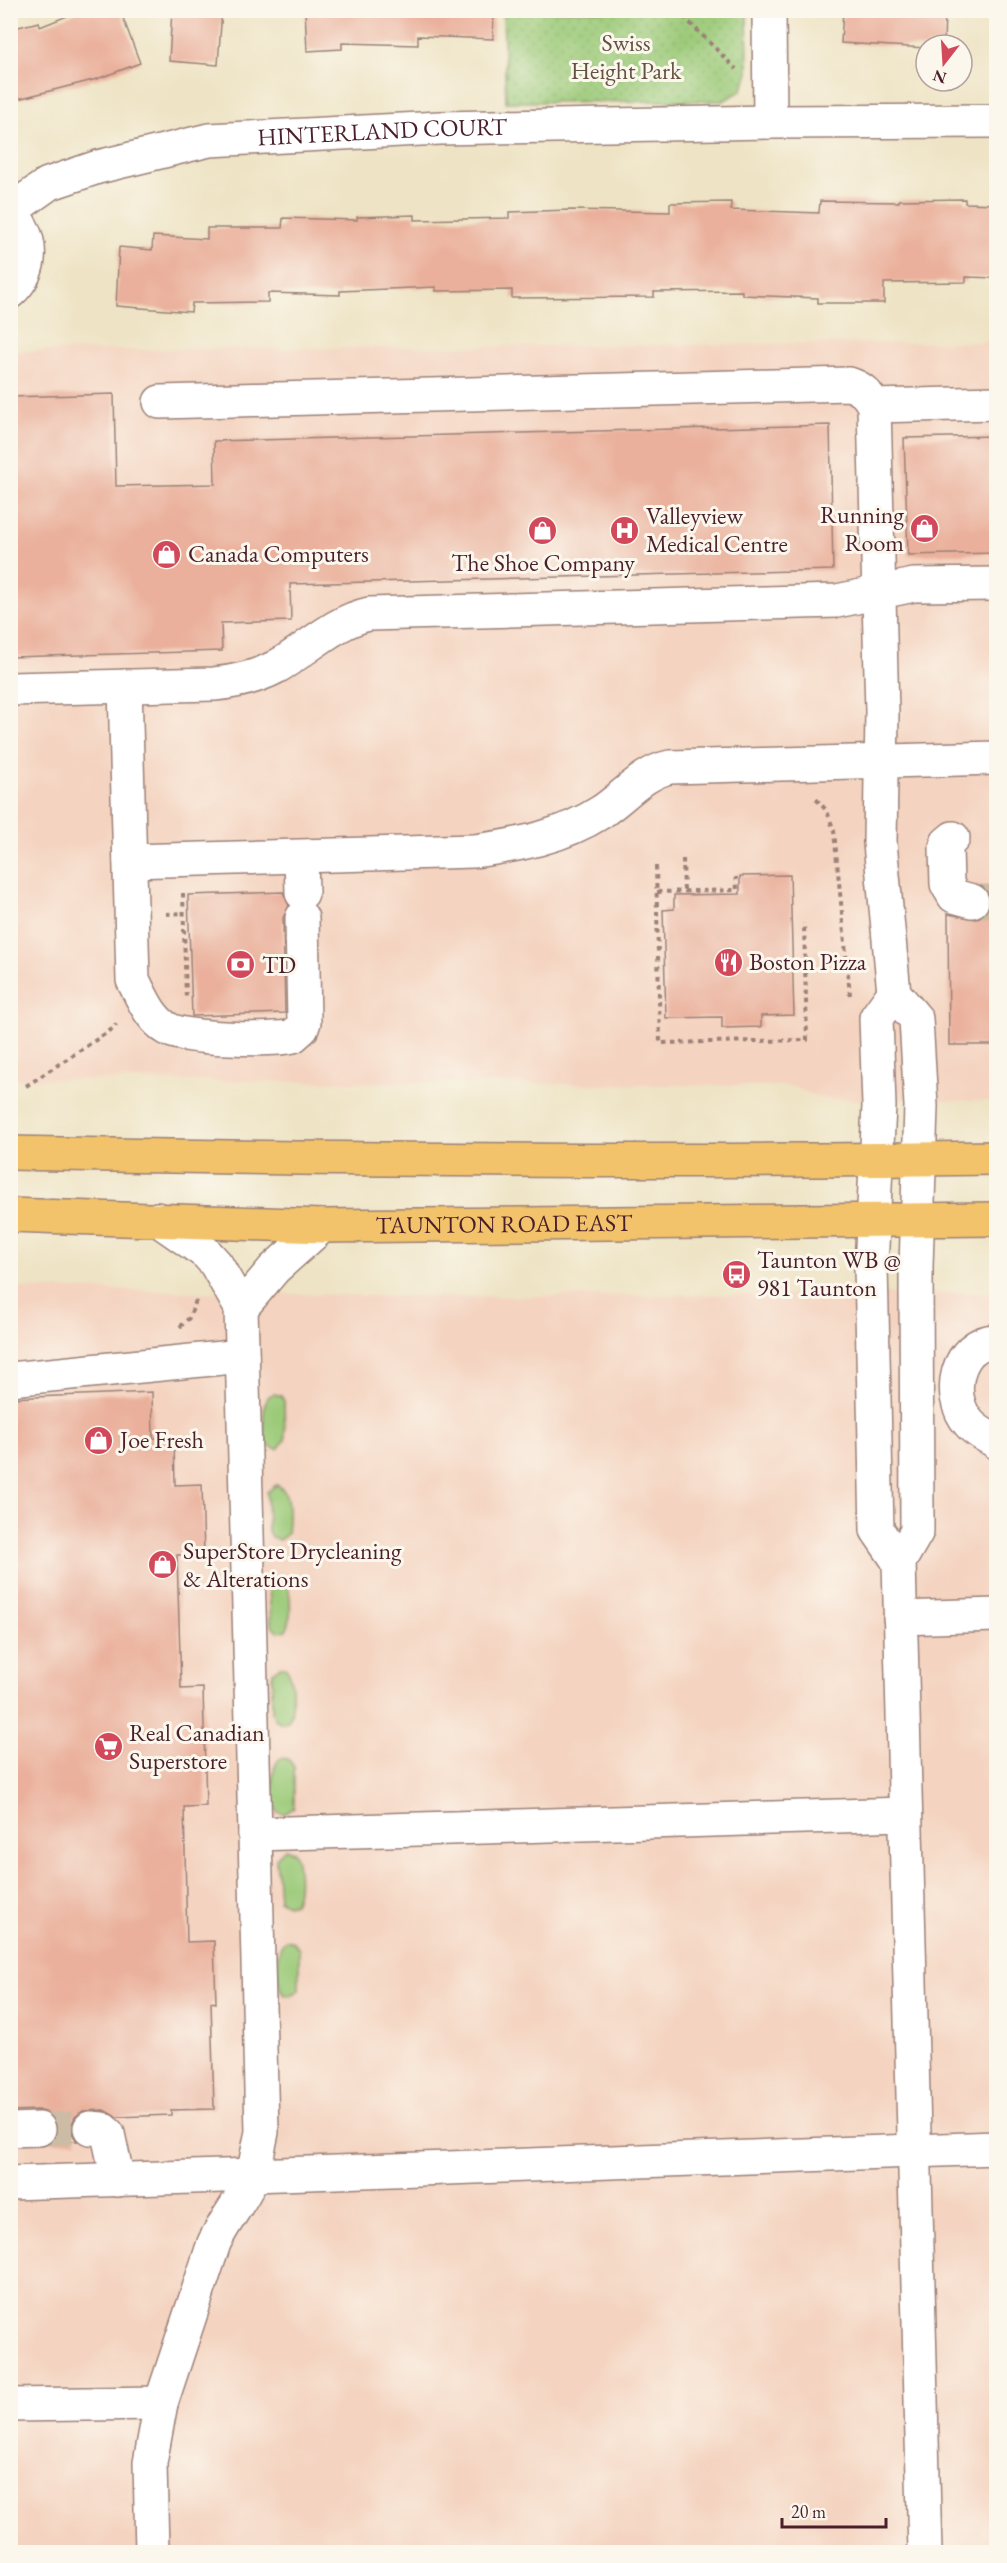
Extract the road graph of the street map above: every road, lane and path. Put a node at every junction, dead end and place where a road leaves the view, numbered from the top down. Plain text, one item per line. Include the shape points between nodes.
1 (677, 10) edge
2 (769, 10) edge
3 (740, 72) dead end
4 (996, 121) edge
5 (770, 122) junction
6 (10, 211) edge
7 (10, 292) edge
8 (160, 402) dead end
9 (996, 403) edge
10 (874, 406) junction
11 (996, 584) edge
12 (879, 593) junction
13 (125, 686) junction
14 (10, 689) edge
15 (996, 758) edge
16 (881, 760) junction
17 (808, 793) dead end
18 (953, 838) dead end
19 (301, 857) junction
20 (683, 859) dead end
21 (130, 861) junction
22 (656, 866) dead end
23 (736, 877) dead end
24 (183, 886) dead end
25 (657, 892) junction
26 (684, 892) junction
27 (988, 901) tunnel mouth
28 (177, 913) dead end
29 (183, 913) junction
30 (804, 923) dead end
31 (894, 993) junction
32 (851, 1001) dead end
33 (186, 1008) dead end
34 (116, 1017) dead end
35 (26, 1086) dead end
36 (10, 1153) edge
37 (996, 1158) edge
38 (920, 1160) junction
39 (876, 1161) junction
40 (10, 1215) edge
41 (157, 1219) junction
42 (996, 1219) edge
43 (917, 1220) junction
44 (873, 1221) junction
45 (322, 1226) junction
46 (198, 1288) dead end
47 (241, 1308) junction
48 (177, 1328) dead end
49 (996, 1341) edge
50 (242, 1356) junction
51 (10, 1379) edge
52 (996, 1442) edge
53 (899, 1562) junction
54 (996, 1615) edge
55 (900, 1618) junction
56 (905, 1814) junction
57 (255, 1834) junction
58 (90, 2128) tunnel mouth
59 (996, 2148) edge
60 (915, 2152) junction
61 (253, 2175) junction
62 (118, 2180) junction
63 (10, 2183) edge
64 (161, 2403) junction
65 (10, 2404) edge
66 (152, 2553) edge
67 (925, 2553) edge

1 - 3 path
2 - 5 street
4 - 5 street, HINTERLAND COURT
5 - 6 street, HINTERLAND COURT via 440,128 209,140 98,167 48,184
6 - 7 street, HINTERLAND COURT via 21,223 30,255 26,272
8 - 10 street via 849,384 865,392
9 - 10 street
10 - 12 street
11 - 12 street via 914,585
12 - 13 street via 837,602 369,614 343,623 277,666 244,680
12 - 16 street
13 - 14 street
13 - 21 street
15 - 16 street
16 - 19 street via 670,767 642,780 600,813 530,842 455,853
16 - 31 street via 880,843
17 - 32 path via 829,811 834,831
18 - 27 street via 946,848 946,884 954,896
19 - 21 street
19 - 21 street via 304,1022 293,1036 190,1035 168,1029 152,1015 133,980
20 - 26 path
22 - 25 path
23 - 26 path via 737,890
24 - 29 path
25 - 26 path
25 - 30 path via 660,1043 807,1040
28 - 29 path
29 - 33 path
31 - 38 street via 916,1019
31 - 39 street via 876,1018
34 - 35 path via 114,1028
36 - 39 main road
37 - 38 main road
38 - 39 main road
38 - 43 street
39 - 44 street
40 - 41 main road, TAUNTON ROAD EAST
41 - 45 main road, TAUNTON ROAD EAST
41 - 47 street via 206,1253
42 - 43 main road, TAUNTON ROAD EAST
43 - 44 main road, TAUNTON ROAD EAST
43 - 53 street via 917,1531
44 - 45 main road, TAUNTON ROAD EAST
44 - 53 street via 877,1530
45 - 47 street via 280,1262
46 - 48 path via 192,1312
47 - 50 street
49 - 52 street via 972,1348 962,1360 958,1376 958,1399 964,1416 975,1429
50 - 51 street
50 - 57 street
53 - 55 street
54 - 55 street
55 - 56 street
56 - 57 street
56 - 60 street
57 - 61 street via 262,2132
58 - 62 street via 108,2134
59 - 60 street
60 - 61 street
60 - 67 street
61 - 62 street
61 - 64 street via 214,2243
62 - 63 street
64 - 65 street
64 - 66 street via 150,2463

